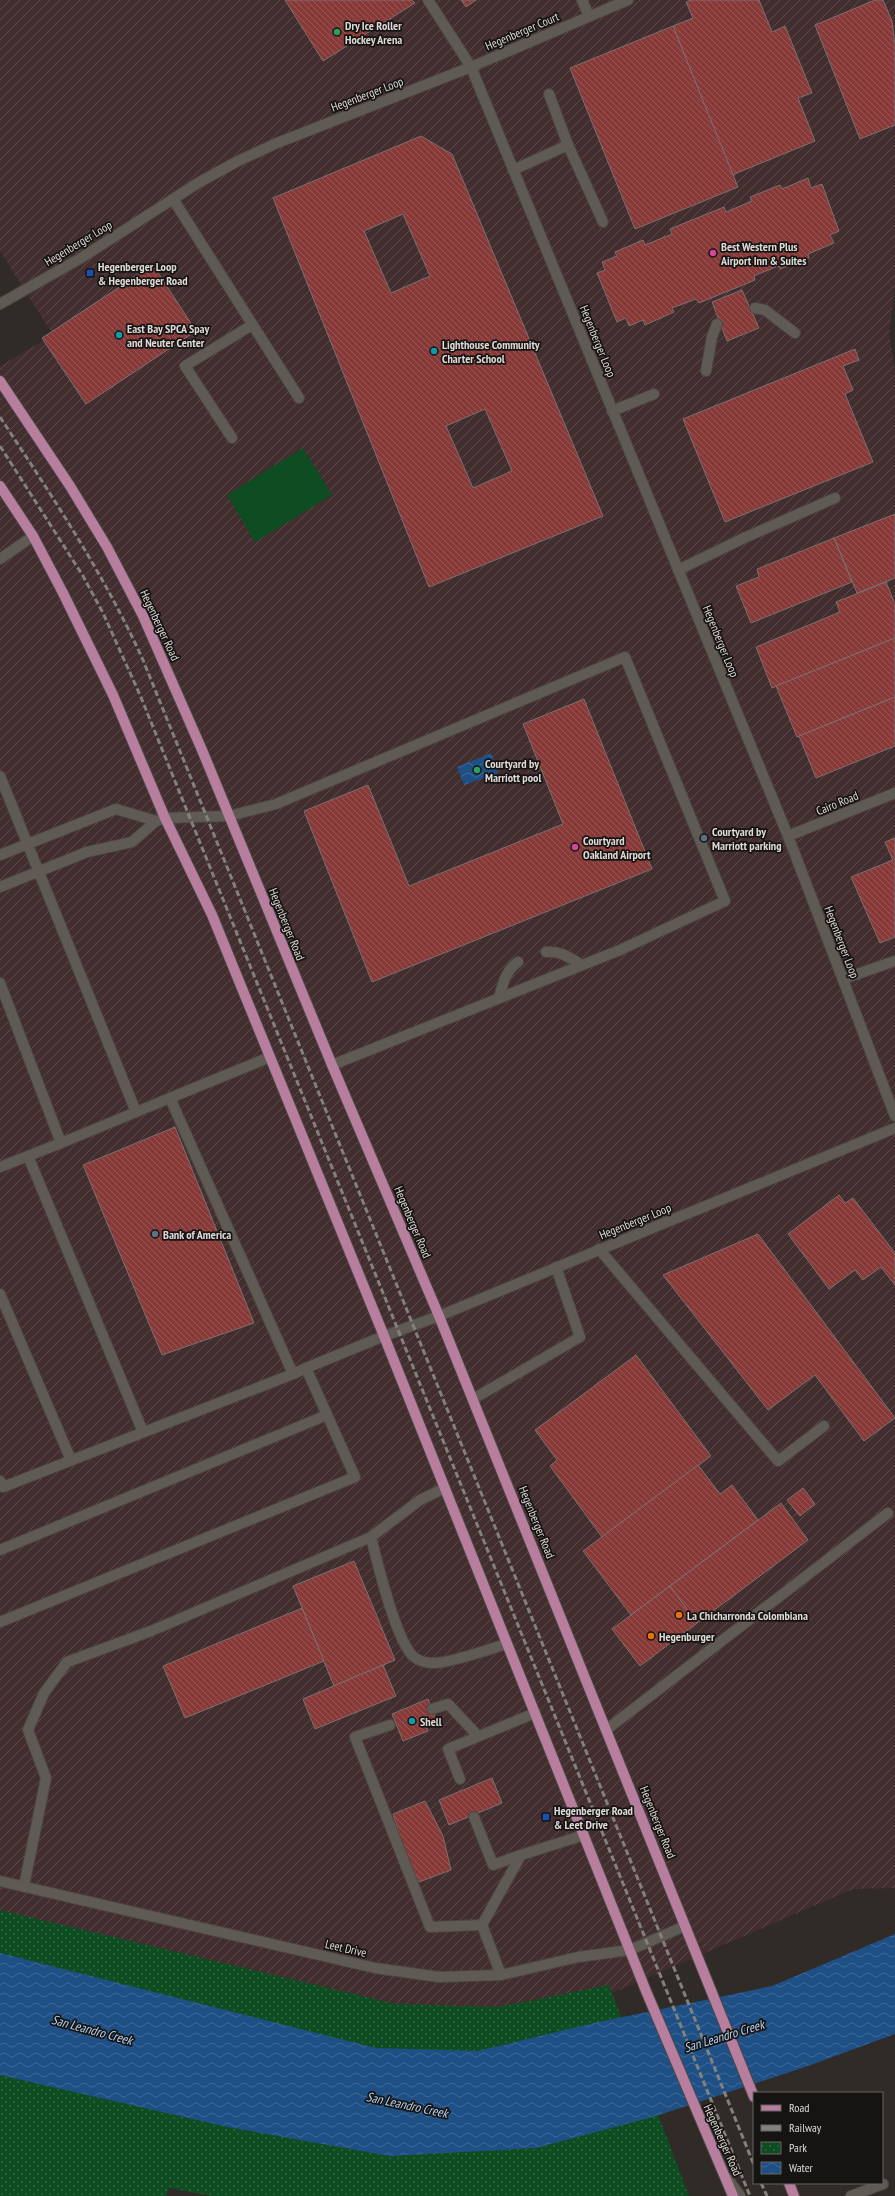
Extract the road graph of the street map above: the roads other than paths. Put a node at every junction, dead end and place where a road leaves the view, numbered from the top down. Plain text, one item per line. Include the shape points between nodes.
1 (428, 0) edge
2 (582, 0) edge
3 (628, 0) edge
4 (589, 16) junction
5 (470, 67) junction
6 (549, 94) dead end
7 (568, 145) junction
8 (513, 170) junction
9 (173, 199) junction
10 (602, 222) dead end
11 (0, 304) edge
12 (755, 308) dead end
13 (717, 324) dead end
14 (252, 325) junction
15 (795, 334) dead end
16 (706, 371) dead end
17 (0, 381) edge
18 (654, 394) dead end
19 (298, 398) dead end
20 (612, 411) junction
21 (232, 438) dead end
22 (0, 486) edge
23 (835, 498) dead end
24 (33, 536) junction
25 (0, 559) edge
26 (678, 570) junction
27 (0, 776) edge
28 (895, 793) edge
29 (229, 816) junction
30 (160, 819) junction
31 (788, 836) junction
32 (26, 844) junction
33 (0, 855) edge
34 (38, 873) junction
35 (0, 887) edge
36 (546, 952) dead end
37 (895, 961) edge
38 (518, 962) dead end
39 (582, 965) junction
40 (843, 979) junction
41 (0, 983) edge
42 (499, 998) junction
43 (270, 1057) junction
44 (332, 1065) junction
45 (170, 1098) junction
46 (136, 1112) junction
47 (895, 1116) edge
48 (895, 1128) edge
49 (61, 1143) junction
50 (28, 1156) junction
51 (0, 1166) edge
52 (600, 1249) junction
53 (556, 1268) junction
54 (0, 1294) edge
55 (439, 1316) junction
56 (384, 1336) junction
57 (306, 1368) junction
58 (293, 1374) junction
59 (473, 1400) junction
60 (327, 1415) junction
61 (824, 1426) dead end
62 (143, 1432) junction
63 (71, 1460) junction
64 (0, 1481) edge
65 (445, 1488) junction
66 (888, 1512) dead end
67 (371, 1537) junction
68 (0, 1550) edge
69 (0, 1622) edge
70 (508, 1644) junction
71 (432, 1709) dead end
72 (535, 1713) junction
73 (390, 1725) dead end
74 (606, 1730) junction
75 (478, 1736) junction
76 (460, 1779) dead end
77 (474, 1817) dead end
78 (584, 1835) junction
79 (521, 1855) junction
80 (0, 1880) edge
81 (24, 1886) junction
82 (482, 1925) junction
83 (686, 1926) junction
84 (630, 1950) junction
85 (501, 1975) junction
86 (753, 2095) edge
87 (724, 2175) junction
88 (789, 2184) edge
89 (883, 2184) dead end
90 (733, 2196) edge
91 (740, 2196) edge
92 (794, 2196) edge
93 (851, 2196) edge

1 - 5 street
2 - 4 street
3 - 4 street, Hegenberger Court
4 - 5 street, Hegenberger Court
5 - 8 street, Hegenberger Loop
5 - 9 street, Hegenberger Loop via 277,144 223,169
6 - 7 street
7 - 8 street
7 - 10 street
8 - 20 street, Hegenberger Loop
9 - 11 street, Hegenberger Loop via 80,258
9 - 14 street
12 - 15 street via 765,310
13 - 16 street
14 - 19 street
14 - 21 street via 184,366
17 - 29 main road, Hegenberger Road via 70,486 134,597
18 - 20 street
20 - 26 street, Hegenberger Loop
22 - 24 main road, Hegenberger Road
23 - 26 street
24 - 25 street
24 - 30 main road, Hegenberger Road via 113,695
26 - 31 street, Hegenberger Loop
27 - 32 street
28 - 31 street, Cairo Road
29 - 30 street
29 - 39 street via 276,804 625,657 725,901
29 - 44 main road, Hegenberger Road
30 - 32 street via 116,809
30 - 34 street via 132,842 87,852
30 - 43 main road, Hegenberger Road via 212,915
31 - 40 street, Hegenberger Loop
32 - 33 street
32 - 34 street
34 - 35 street
34 - 46 street
36 - 39 street via 553,950
37 - 40 street
38 - 42 street via 511,966 506,975
39 - 42 street
40 - 47 street, Hegenberger Loop
41 - 49 street
42 - 44 street
43 - 45 street
43 - 56 main road, Hegenberger Road
44 - 55 main road, Hegenberger Road
45 - 46 street
45 - 58 street
46 - 49 street
48 - 52 street, Hegenberger Loop
49 - 50 street
50 - 51 street
50 - 62 street
52 - 53 street, Hegenberger Loop
52 - 61 street via 778,1461
53 - 55 street, Hegenberger Loop
53 - 59 street via 580,1337
54 - 63 street
55 - 56 street, Hegenberger Loop
55 - 59 main road, Hegenberger Road
56 - 57 street, Hegenberger Loop
56 - 65 main road, Hegenberger Road
57 - 58 street, Hegenberger Loop
57 - 60 street
58 - 62 street, Hegenberger Loop
59 - 74 main road, Hegenberger Road
60 - 68 street
60 - 69 street via 355,1477
62 - 63 street, Hegenberger Loop
63 - 64 street, Hegenberger Loop via 3,1487
65 - 67 street via 420,1500
65 - 70 main road, Hegenberger Road
66 - 74 street
67 - 70 street via 385,1592 404,1642 414,1656 423,1662 440,1663
67 - 81 street via 151,1631 67,1662 44,1693 28,1730 46,1778
70 - 72 main road, Hegenberger Road
71 - 75 street via 448,1704
72 - 75 street
72 - 78 main road, Hegenberger Road
73 - 82 street via 355,1737 430,1927
74 - 83 main road, Hegenberger Road
75 - 76 street via 448,1749
77 - 79 street via 493,1865
78 - 79 street
78 - 84 main road, Hegenberger Road
79 - 82 street
80 - 81 street, Leet Drive
81 - 85 street, Leet Drive via 375,1968 439,1977
82 - 85 street
83 - 84 street, Leet Drive
83 - 86 main road, Hegenberger Road
84 - 85 street, Leet Drive via 573,1958
84 - 87 main road, Hegenberger Road
87 - 90 main road, Hegenberger Road
87 - 91 street
88 - 92 main road
89 - 93 street

